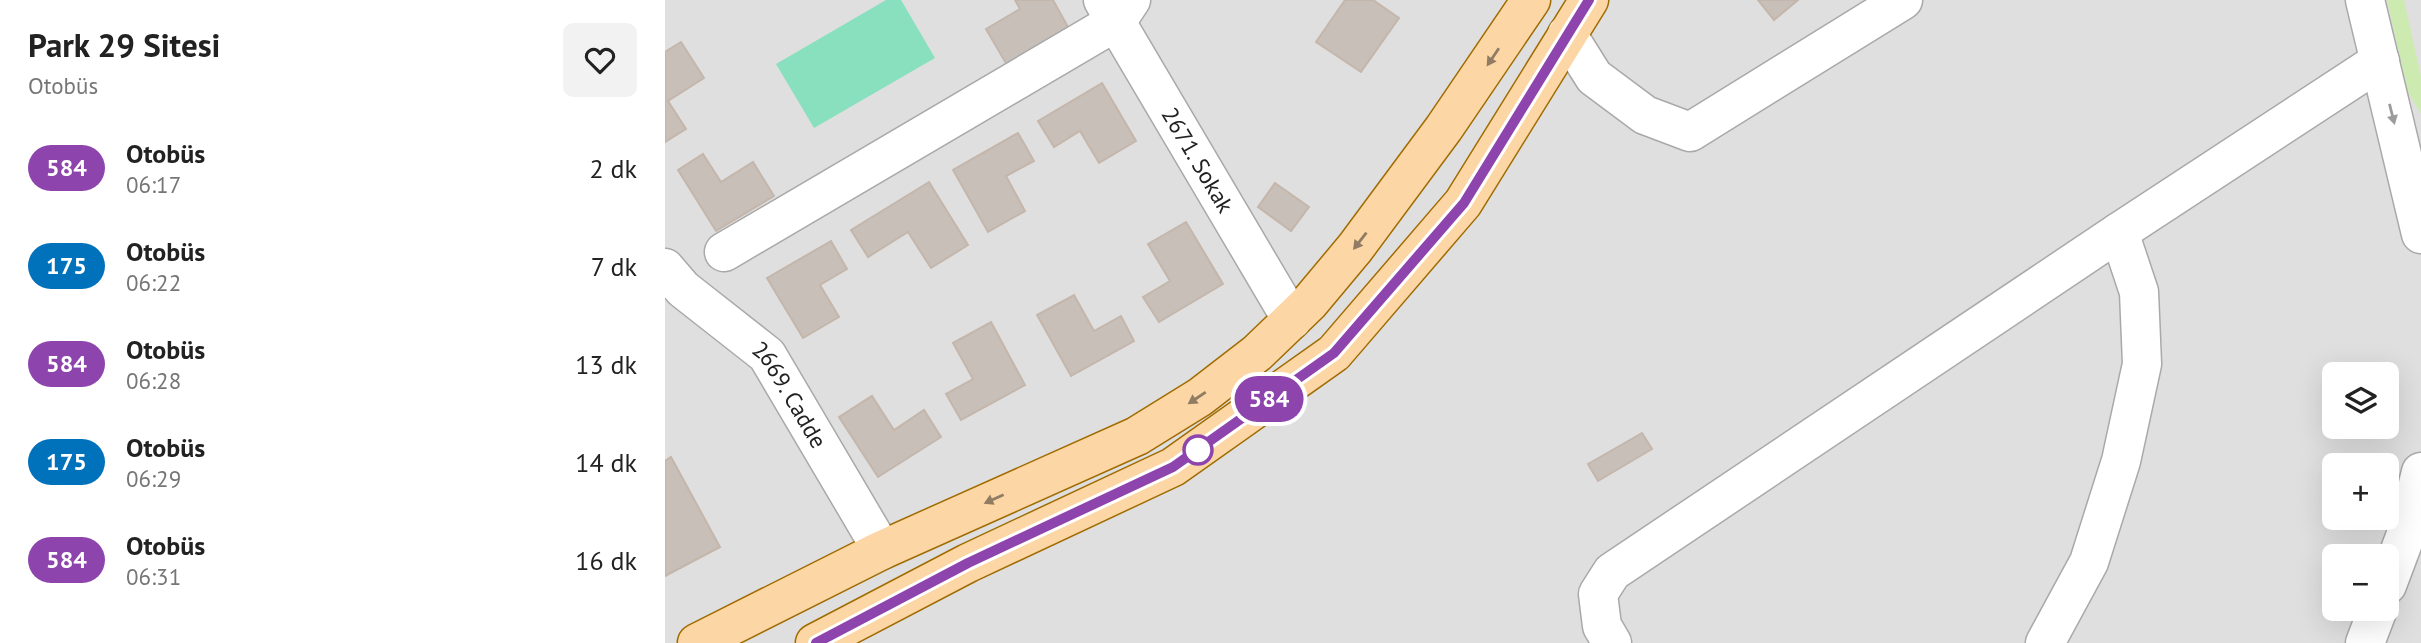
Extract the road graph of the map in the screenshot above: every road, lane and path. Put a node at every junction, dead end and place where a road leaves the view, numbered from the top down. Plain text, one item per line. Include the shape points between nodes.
1 (1531, 0) edge
2 (1589, 0) edge
3 (1903, 0) edge
4 (2365, 0) edge
5 (1117, 7) edge
6 (1567, 34) junction
7 (2379, 61) junction
8 (2119, 232) junction
9 (2421, 234) edge
10 (724, 252) dead end
11 (671, 285) edge
12 (1292, 320) junction
13 (2421, 472) edge
14 (882, 550) junction
15 (2399, 553) edge
16 (2373, 621) edge
17 (829, 640) edge
18 (697, 643) edge
19 (1612, 643) edge
20 (2045, 643) edge
21 (2365, 643) edge

1 -> 12 main road via 1400,189
2 - 6 main road
3 - 6 street via 1690,132 1645,115 1594,77
4 - 7 street
5 - 10 street
5 - 12 street, 2671. Sokak
6 - 17 main road via 1464,203 1334,353 1173,467 968,563
7 - 8 street
7 -> 9 street
8 - 19 street via 1612,572 1598,594 1602,626
8 - 20 street via 2139,292 2142,364 2120,461 2089,562
11 - 14 street, 2669. Cadde via 767,355
12 -> 14 main road via 1219,382 1137,436
13 - 15 street
14 - 18 main road
16 - 21 street

